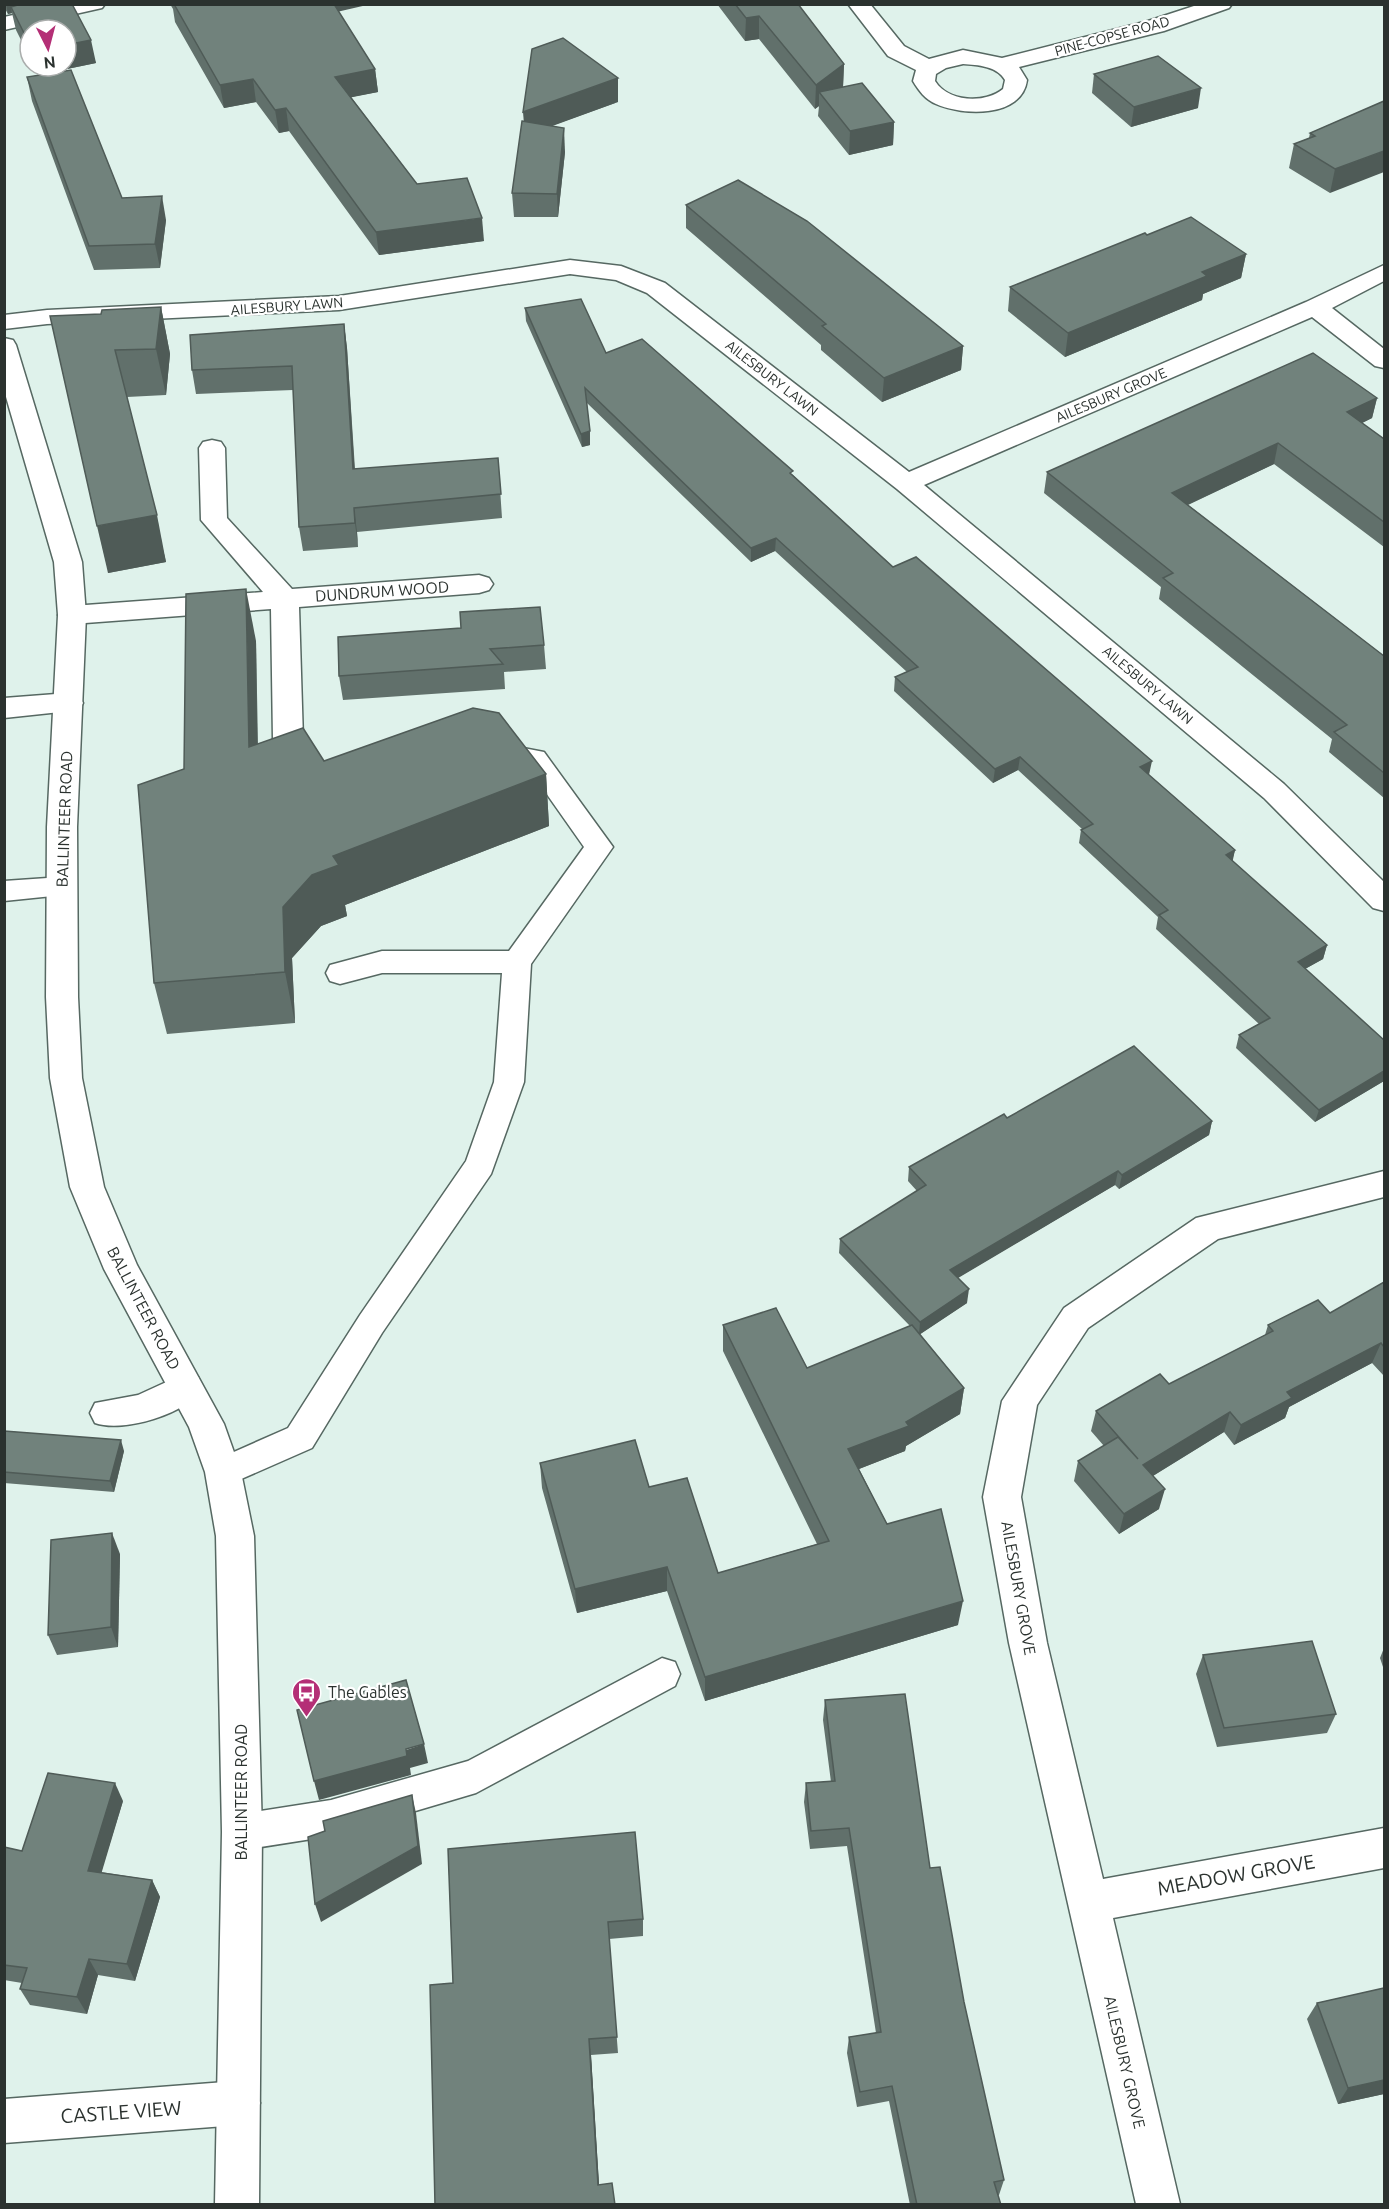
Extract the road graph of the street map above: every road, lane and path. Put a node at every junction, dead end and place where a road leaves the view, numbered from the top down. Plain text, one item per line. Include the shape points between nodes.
1 (95, 4) edge
2 (858, 4) edge
3 (1222, 4) edge
4 (4, 24) edge
5 (1001, 65) junction
6 (929, 68) junction
7 (1384, 272) edge
8 (1315, 307) junction
9 (4, 322) edge
10 (4, 345) edge
11 (1384, 361) edge
12 (212, 448) dead end
13 (906, 483) junction
14 (478, 584) dead end
15 (285, 599) junction
16 (72, 615) junction
17 (69, 703) junction
18 (4, 708) edge
19 (288, 740) edge
20 (460, 752) edge
21 (62, 886) junction
22 (4, 891) edge
23 (1384, 900) edge
24 (517, 962) junction
25 (340, 973) dead end
26 (1384, 1184) edge
27 (186, 1388) junction
28 (107, 1413) dead end
29 (223, 1472) junction
30 (662, 1674) dead end
31 (242, 1832) junction
32 (1384, 1848) edge
33 (1089, 1902) junction
34 (238, 2103) junction
35 (4, 2121) edge
36 (237, 2205) edge
37 (1158, 2205) edge

1 - 4 street
2 - 6 street via 896,51
3 - 5 street, PINE-COPSE ROAD via 1156,26
5 - 6 street, PINE-COPSE ROAD via 992,60 963,57 947,59
5 - 6 street via 1016,77 1017,86 1012,94 977,105 954,103 929,92 923,84 923,75
7 - 8 street, AILESBURY GROVE
8 - 11 street
8 - 13 street, AILESBURY GROVE
9 - 13 street, AILESBURY LAWN via 339,303 570,267 621,273 656,288
10 - 16 street, BALLINTEER ROAD via 68,562
12 - 15 street via 214,520
13 - 23 street, AILESBURY LAWN via 1274,791
14 - 15 street, DUNDRUM WOOD
15 - 16 street, DUNDRUM WOOD
15 - 19 street
16 - 17 street, BALLINTEER ROAD
17 - 18 street
17 - 21 street, BALLINTEER ROAD
20 - 24 lane via 471,748 535,758 599,847
21 - 22 lane
21 - 27 street, BALLINTEER ROAD via 66,1078 87,1187 120,1269
24 - 25 lane via 382,962
24 - 29 lane via 508,1082 480,1165 371,1324 300,1437
26 - 33 street, AILESBURY GROVE via 1208,1228 1077,1318 1020,1401 1002,1497 1028,1643
27 - 28 lane via 143,1409
27 - 29 street, BALLINTEER ROAD via 206,1424
29 - 31 street, BALLINTEER ROAD via 235,1536
30 - 31 lane via 476,1776 331,1818
31 - 34 street, BALLINTEER ROAD
32 - 33 street, MEADOW GROVE
33 - 37 street, AILESBURY GROVE
34 - 35 street, CASTLE VIEW
34 - 36 street, BALLINTEER ROAD

